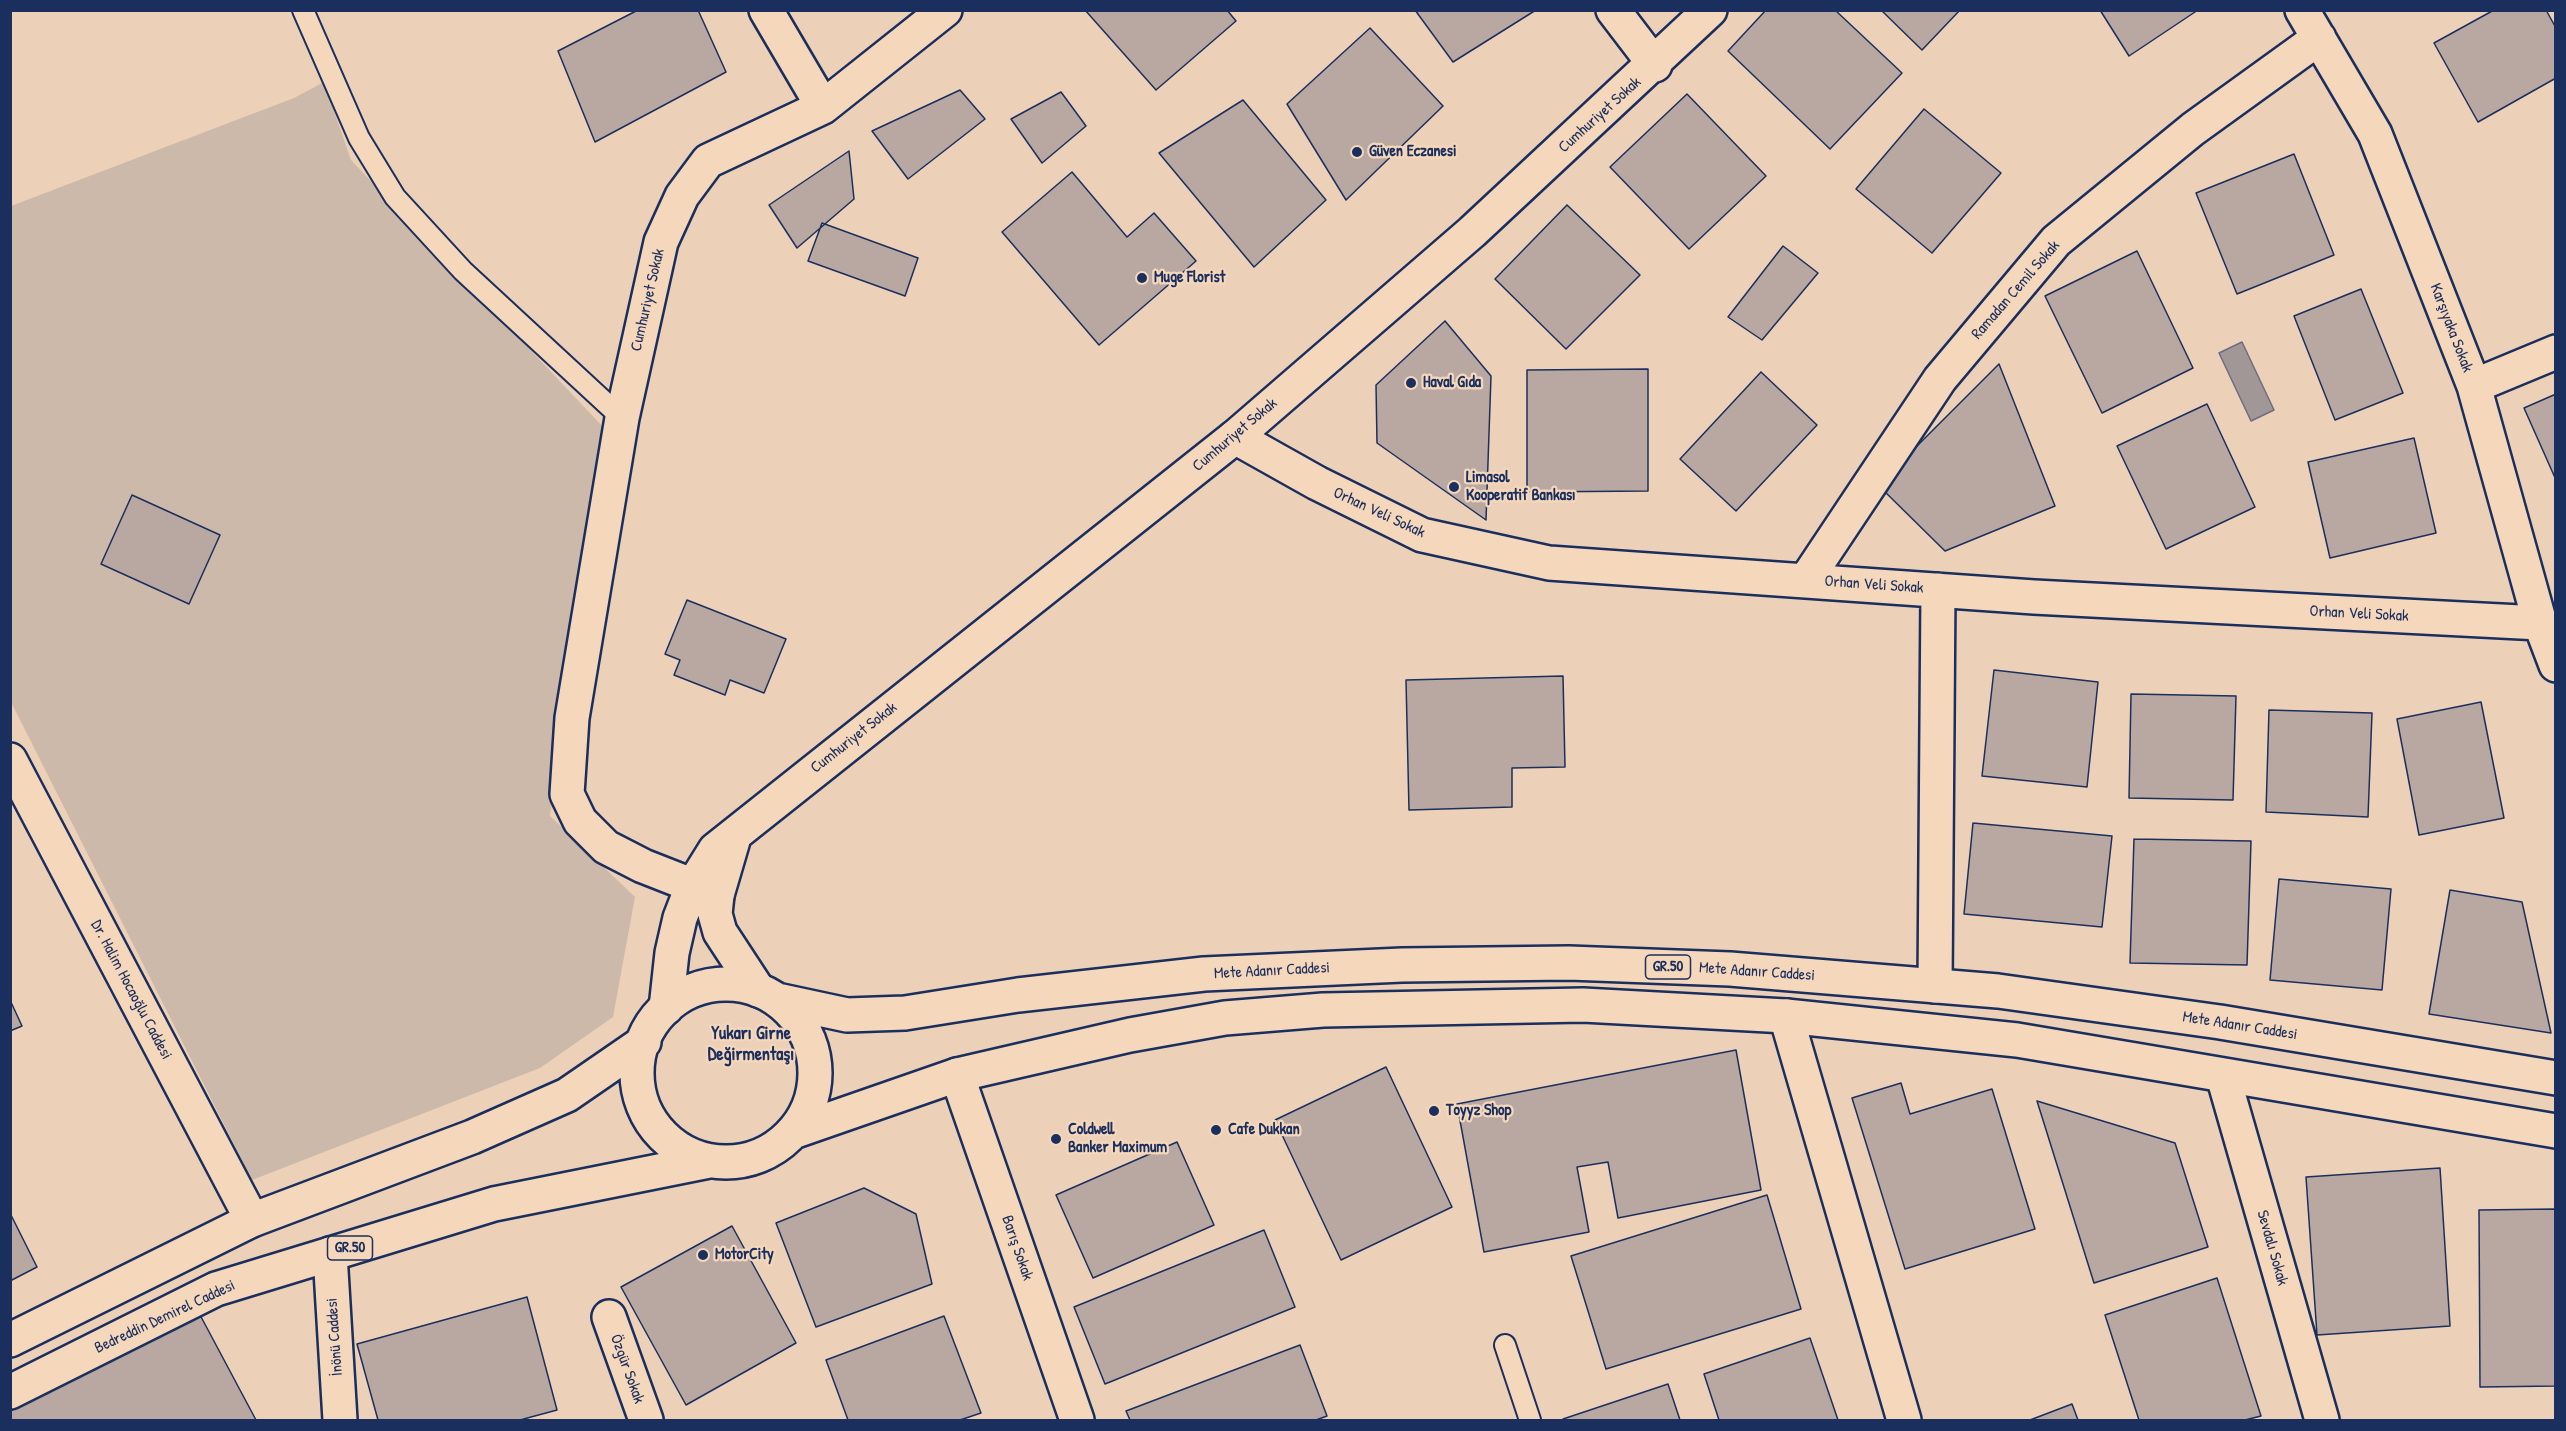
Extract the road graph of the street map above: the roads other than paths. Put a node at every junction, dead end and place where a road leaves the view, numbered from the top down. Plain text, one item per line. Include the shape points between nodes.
1 (303, 10) edge
2 (766, 10) edge
3 (945, 10) edge
4 (1613, 10) edge
5 (2302, 10) edge
6 (1701, 14) edge
7 (2319, 38) junction
8 (1654, 65) junction
9 (823, 107) junction
10 (2556, 352) edge
11 (2474, 386) junction
12 (622, 418) junction
13 (1235, 437) junction
14 (1806, 580) junction
15 (1938, 590) junction
16 (2540, 623) junction
17 (2556, 665) edge
18 (10, 760) edge
19 (704, 891) junction
20 (1935, 986) junction
21 (768, 995) junction
22 (666, 1008) junction
23 (1786, 1016) junction
24 (644, 1042) junction
25 (957, 1075) junction
26 (2223, 1076) junction
27 (2556, 1078) edge
28 (2556, 1131) edge
29 (793, 1132) junction
30 (709, 1161) junction
31 (252, 1220) junction
32 (330, 1254) junction
33 (609, 1317) dead end
34 (10, 1340) edge
35 (1505, 1345) dead end
36 (10, 1392) edge
37 (340, 1420) edge
38 (646, 1420) edge
39 (1077, 1420) edge
40 (1530, 1420) edge
41 (1904, 1420) edge
42 (2322, 1420) edge

1 - 12 lane via 358,138 395,197 463,271
2 - 9 street
3 - 9 street, Cumhuriyet Sokak
4 - 8 street
5 - 7 street, Karşıyaka Sokak
6 - 8 street, Cumhuriyet Sokak
7 - 11 street, Karşıyaka Sokak via 2375,134
7 - 14 street, Ramadan Cemil Sokak via 2193,129 2056,241 1940,379
8 - 13 street, Cumhuriyet Sokak via 1472,232
9 - 12 street, Cumhuriyet Sokak via 708,162 682,196 661,242
10 - 11 street
11 - 16 street, Karşıyaka Sokak
12 - 19 street, Cumhuriyet Sokak via 572,718 567,794 580,821 606,847
13 - 14 street, Orhan Veli Sokak via 1422,535 1549,563
13 - 19 street, Cumhuriyet Sokak via 735,832
14 - 15 street, Orhan Veli Sokak
15 - 16 street, Orhan Veli Sokak
15 - 20 street
16 - 17 street, Karşıyaka Sokak
18 - 31 street, Dr. Halim Hocaoğlu Caddesi
19 - 21 street via 720,932
19 - 22 street via 680,918
20 - 21 street, Mete Adanır Caddesi / GR.50 via 1730,969 1569,963 1402,965 1204,974 1018,995 905,1013 847,1015
20 - 27 street, Mete Adanır Caddesi / GR.50 via 2220,1022
21 - 22 street, GR.50 via 734,985 710,986 687,994
21 - 29 street, GR.50 via 795,1017 808,1038 815,1062 807,1111
22 - 24 street, GR.50
23 - 25 street, GR.50 via 1582,1005 1323,1010 1225,1018 1130,1035
23 - 26 street, GR.50 via 2017,1040
23 - 41 street
24 - 30 street, GR.50 via 638,1063 638,1086 649,1116 669,1142
24 - 31 street, GR.50 via 567,1095 472,1137
25 - 29 street, GR.50
25 - 39 street, Barış Sokak
26 - 28 street, GR.50
26 - 42 street, Sevdalı Sokak
29 - 30 street, GR.50 via 755,1158
30 - 32 street, Bedreddin Demirel Caddesi / GR.50 via 494,1204
31 - 34 street, GR.50
32 - 36 street, Bedreddin Demirel Caddesi / GR.50 via 216,1289
32 - 37 street, İnönü Caddesi
33 - 38 street, Özgür Sokak
35 - 40 lane

